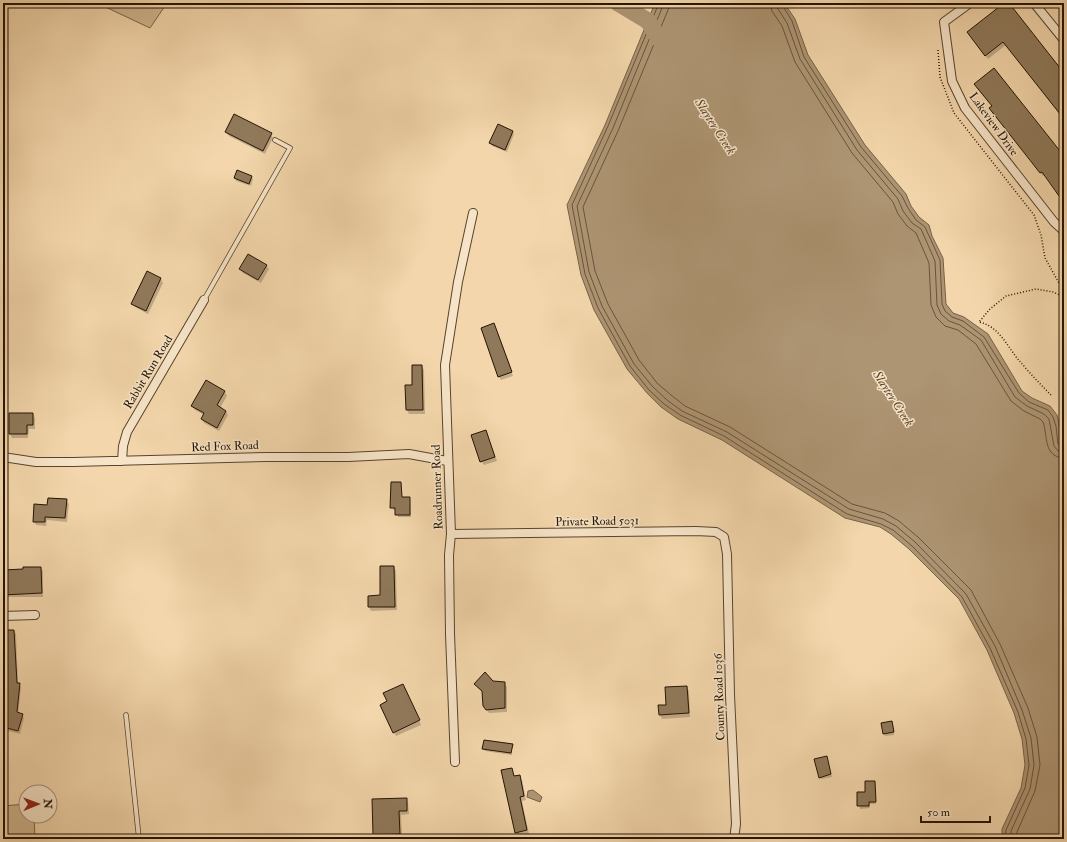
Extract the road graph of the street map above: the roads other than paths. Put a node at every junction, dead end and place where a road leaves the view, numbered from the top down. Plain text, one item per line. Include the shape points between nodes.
1 (970, 3) edge
2 (1034, 3) edge
3 (1064, 40) edge
4 (275, 140) dead end
5 (473, 214) dead end
6 (1064, 231) edge
7 (204, 300) joint
8 (3, 457) edge
9 (122, 461) junction
10 (447, 461) junction
11 (451, 534) junction
12 (727, 554) joint
13 (36, 615) dead end
14 (3, 616) edge
15 (126, 715) dead end
16 (455, 762) dead end
17 (139, 839) edge
18 (734, 839) edge

1 - 6 street, Lakeview Drive via 944,22 952,81 965,108 1054,222
2 - 3 street
4 - 7 lane via 290,148
5 - 10 street, Roadrunner Road via 456,289 445,365
7 - 9 street, Rabbit Run Road via 127,432
8 - 9 street, Red Fox Road via 55,462
9 - 10 street, Red Fox Road via 408,454
10 - 11 street, Roadrunner Road
11 - 12 street, Private Road 5031 via 710,531 722,534
11 - 16 street, Roadrunner Road via 450,618
12 - 18 street, County Road 1036
13 - 14 street
15 - 17 lane

